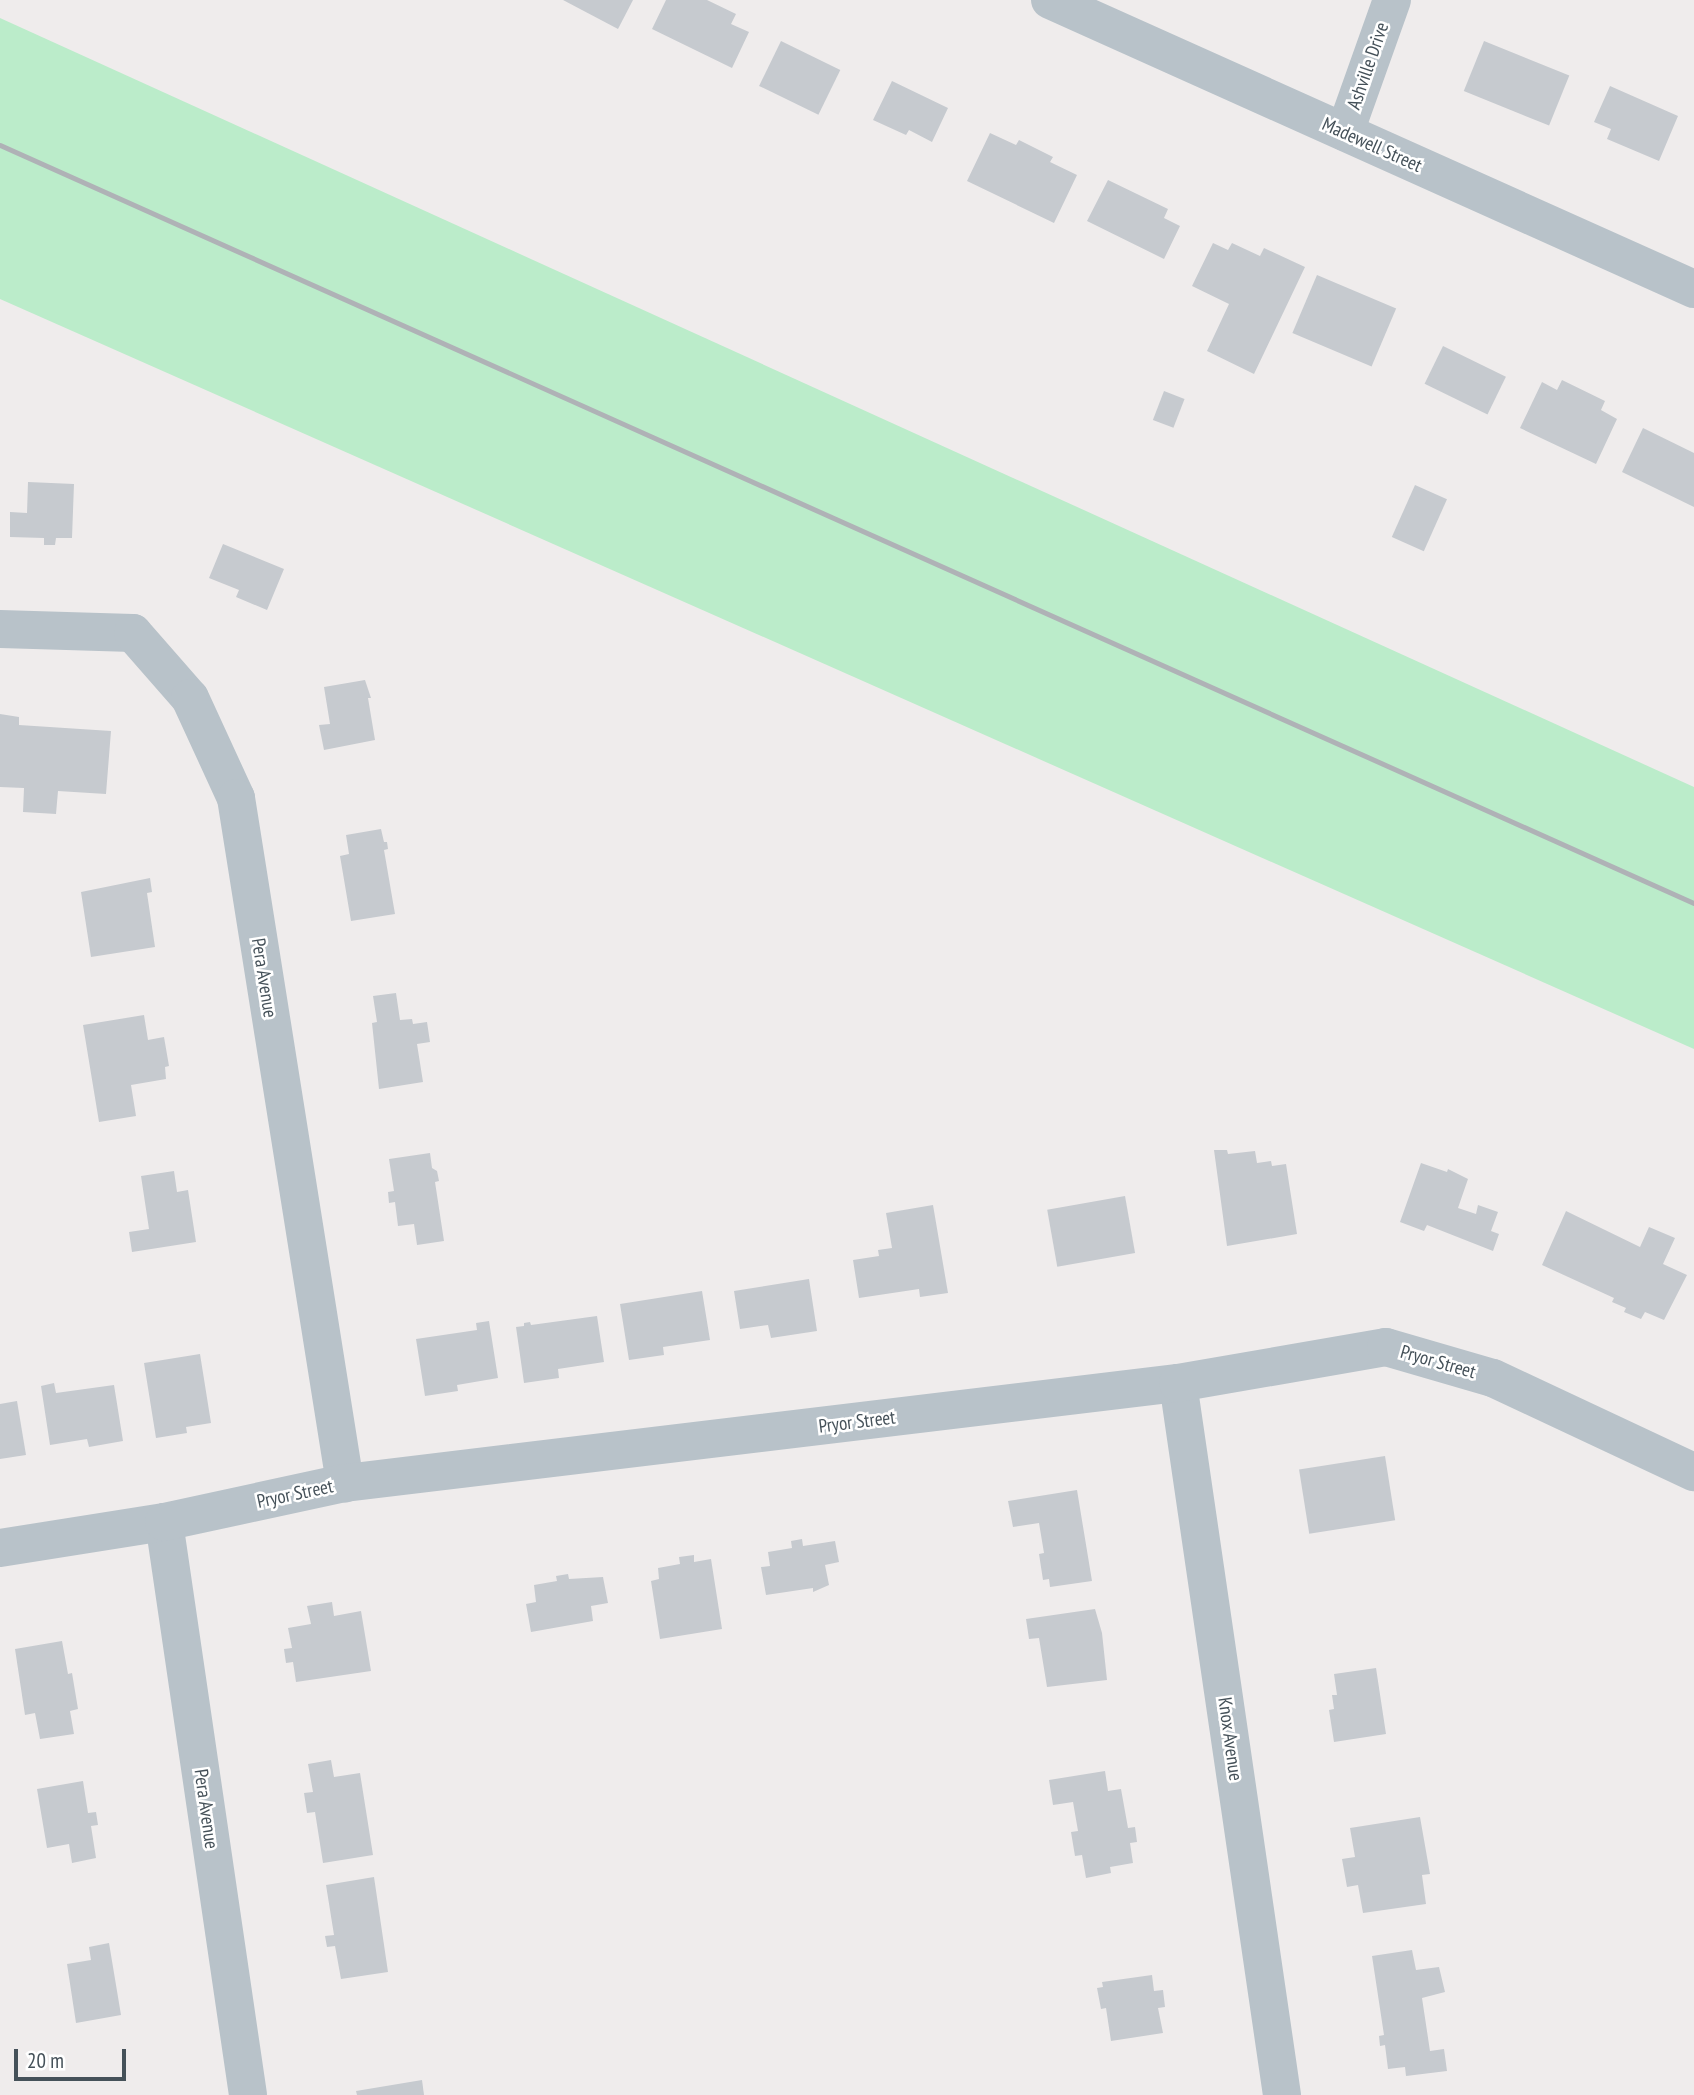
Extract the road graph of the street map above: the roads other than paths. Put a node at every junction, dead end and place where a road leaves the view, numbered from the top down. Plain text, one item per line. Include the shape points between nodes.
1 (1050, 0) edge
2 (1392, 0) edge
3 (1345, 132) junction
4 (1694, 289) edge
5 (0, 629) edge
6 (1178, 1383) junction
7 (1694, 1472) edge
8 (345, 1483) junction
9 (164, 1522) junction
10 (0, 1548) edge
11 (248, 2095) edge
12 (1282, 2095) edge

1 - 3 street, Madewell Street
2 - 3 street, Ashville Drive
3 - 4 street, Madewell Street
5 - 8 street, Pera Avenue via 133,633 190,698 236,798
6 - 7 street, Pryor Street via 1385,1347 1493,1378
6 - 8 street, Pryor Street
6 - 12 street, Knox Avenue
8 - 9 street, Pryor Street
9 - 10 street, Pryor Street
9 - 11 street, Pera Avenue

